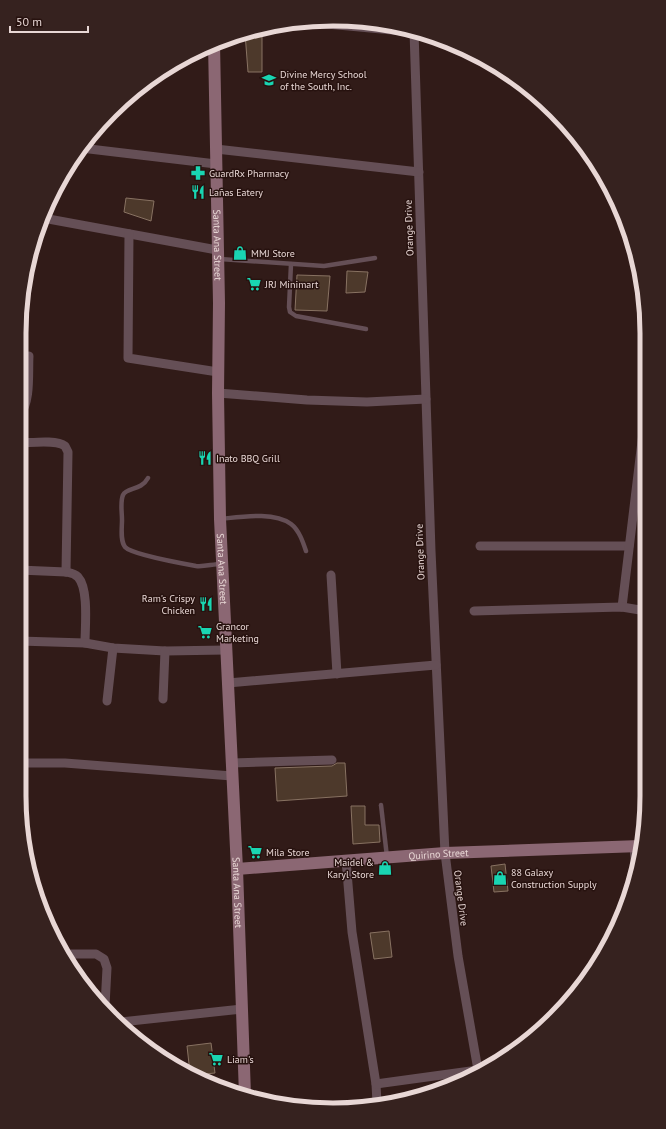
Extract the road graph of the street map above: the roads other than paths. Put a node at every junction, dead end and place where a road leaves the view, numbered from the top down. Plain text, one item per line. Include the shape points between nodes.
1 (414, 37) edge
2 (214, 50) edge
3 (87, 149) edge
4 (216, 149) junction
5 (216, 164) junction
6 (419, 172) junction
7 (48, 219) edge
8 (129, 234) junction
9 (217, 255) junction
10 (375, 258) dead end
11 (290, 264) junction
12 (366, 329) dead end
13 (29, 356) dead end
14 (218, 372) junction
15 (218, 393) junction
16 (26, 399) edge
17 (426, 400) junction
18 (26, 443) edge
19 (640, 460) edge
20 (148, 478) dead end
21 (636, 495) junction
22 (640, 495) edge
23 (220, 519) junction
24 (480, 546) dead end
25 (629, 546) junction
26 (306, 551) dead end
27 (223, 563) junction
28 (26, 570) edge
29 (66, 572) junction
30 (331, 575) dead end
31 (622, 607) junction
32 (640, 610) edge
33 (474, 611) dead end
34 (26, 641) edge
35 (85, 643) junction
36 (113, 648) junction
37 (226, 650) junction
38 (165, 651) junction
39 (436, 665) junction
40 (336, 674) junction
41 (228, 683) junction
42 (163, 698) dead end
43 (107, 701) dead end
44 (332, 760) dead end
45 (26, 763) edge
46 (232, 763) junction
47 (232, 776) junction
48 (381, 806) dead end
49 (635, 847) edge
50 (445, 853) junction
51 (386, 857) junction
52 (346, 860) junction
53 (237, 869) junction
54 (70, 954) edge
55 (104, 1001) edge
56 (242, 1009) junction
57 (125, 1022) edge
58 (477, 1067) edge
59 (468, 1071) edge
60 (376, 1084) junction
61 (245, 1090) edge
62 (377, 1099) edge

1 - 6 street, Orange Drive
2 - 4 main road, Santa Ana Street
3 - 5 street
4 - 5 main road, Santa Ana Street
4 - 6 street
5 - 9 main road, Santa Ana Street
6 - 17 street, Orange Drive
7 - 8 street
8 - 9 street
8 - 14 street via 128,358
9 - 11 lane
9 - 14 main road, Santa Ana Street
10 - 11 lane via 324,266
11 - 12 lane via 290,312 296,316
13 - 16 street
14 - 15 main road, Santa Ana Street
15 - 17 street via 307,400
15 - 23 main road, Santa Ana Street
17 - 39 street, Orange Drive
18 - 29 street via 59,443 68,452
19 - 21 street
20 - 27 lane via 144,484 123,495 122,540 126,547 152,557 198,566
21 - 22 street
21 - 25 street
23 - 26 lane via 252,516 280,519 291,524 299,533
23 - 27 main road, Santa Ana Street
24 - 25 street
25 - 31 street
27 - 37 main road, Santa Ana Street
28 - 29 street
29 - 35 street via 73,573 78,578 84,590
30 - 40 street
31 - 32 street
31 - 33 street
34 - 35 street
35 - 36 street
36 - 38 street
36 - 43 street
37 - 38 street
37 - 41 main road, Santa Ana Street
38 - 42 street
39 - 40 street
39 - 50 street, Orange Drive
40 - 41 street
41 - 46 main road, Santa Ana Street
44 - 46 street
45 - 47 street via 66,763
46 - 47 main road, Santa Ana Street
47 - 53 main road, Santa Ana Street
48 - 51 lane
49 - 50 main road, Quirino Street
50 - 51 main road, Quirino Street
50 - 58 street, Orange Drive via 458,956
51 - 52 main road, Quirino Street
52 - 53 main road, Quirino Street
52 - 60 street via 352,932
53 - 56 main road, Santa Ana Street
54 - 55 street via 96,954 104,959 107,968
56 - 57 street
56 - 61 main road, Santa Ana Street
59 - 60 street
60 - 62 street

